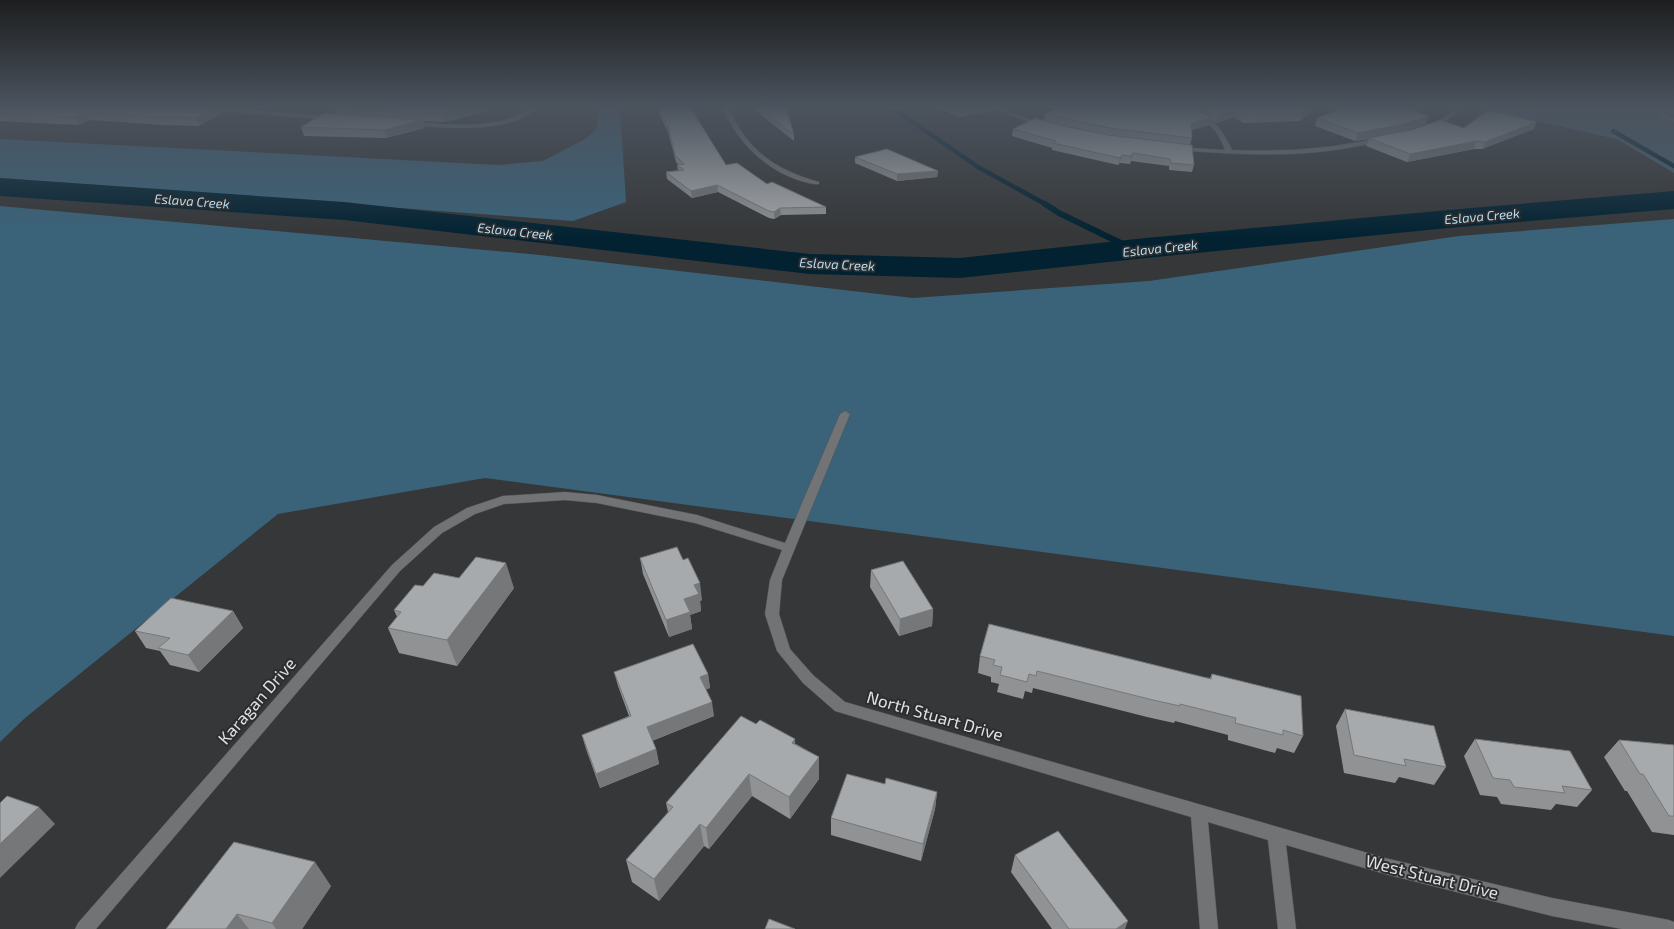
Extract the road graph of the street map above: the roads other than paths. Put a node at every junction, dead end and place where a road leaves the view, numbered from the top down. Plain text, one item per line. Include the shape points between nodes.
1 (756, 150) edge
2 (1217, 150) edge
3 (1313, 150) edge
4 (1229, 151) joint
5 (817, 183) dead end
6 (845, 414) dead end
7 (788, 548) junction
8 (1199, 811) junction
9 (1276, 834) junction
10 (84, 929) edge
11 (1209, 929) edge
12 (1287, 929) edge
13 (1669, 929) edge

1 - 5 street via 776,167 793,176
2 - 4 street
3 - 4 street
6 - 7 street, North Stuart Drive
7 - 8 street, North Stuart Drive via 776,580 772,614 781,643 808,679 840,707
7 - 10 street, Karagan Drive via 697,519 597,499 565,496 504,500 470,511 438,530 396,568
8 - 9 street, West Stuart Drive
8 - 11 street
9 - 12 street
9 - 13 street, West Stuart Drive via 1385,866 1552,907

